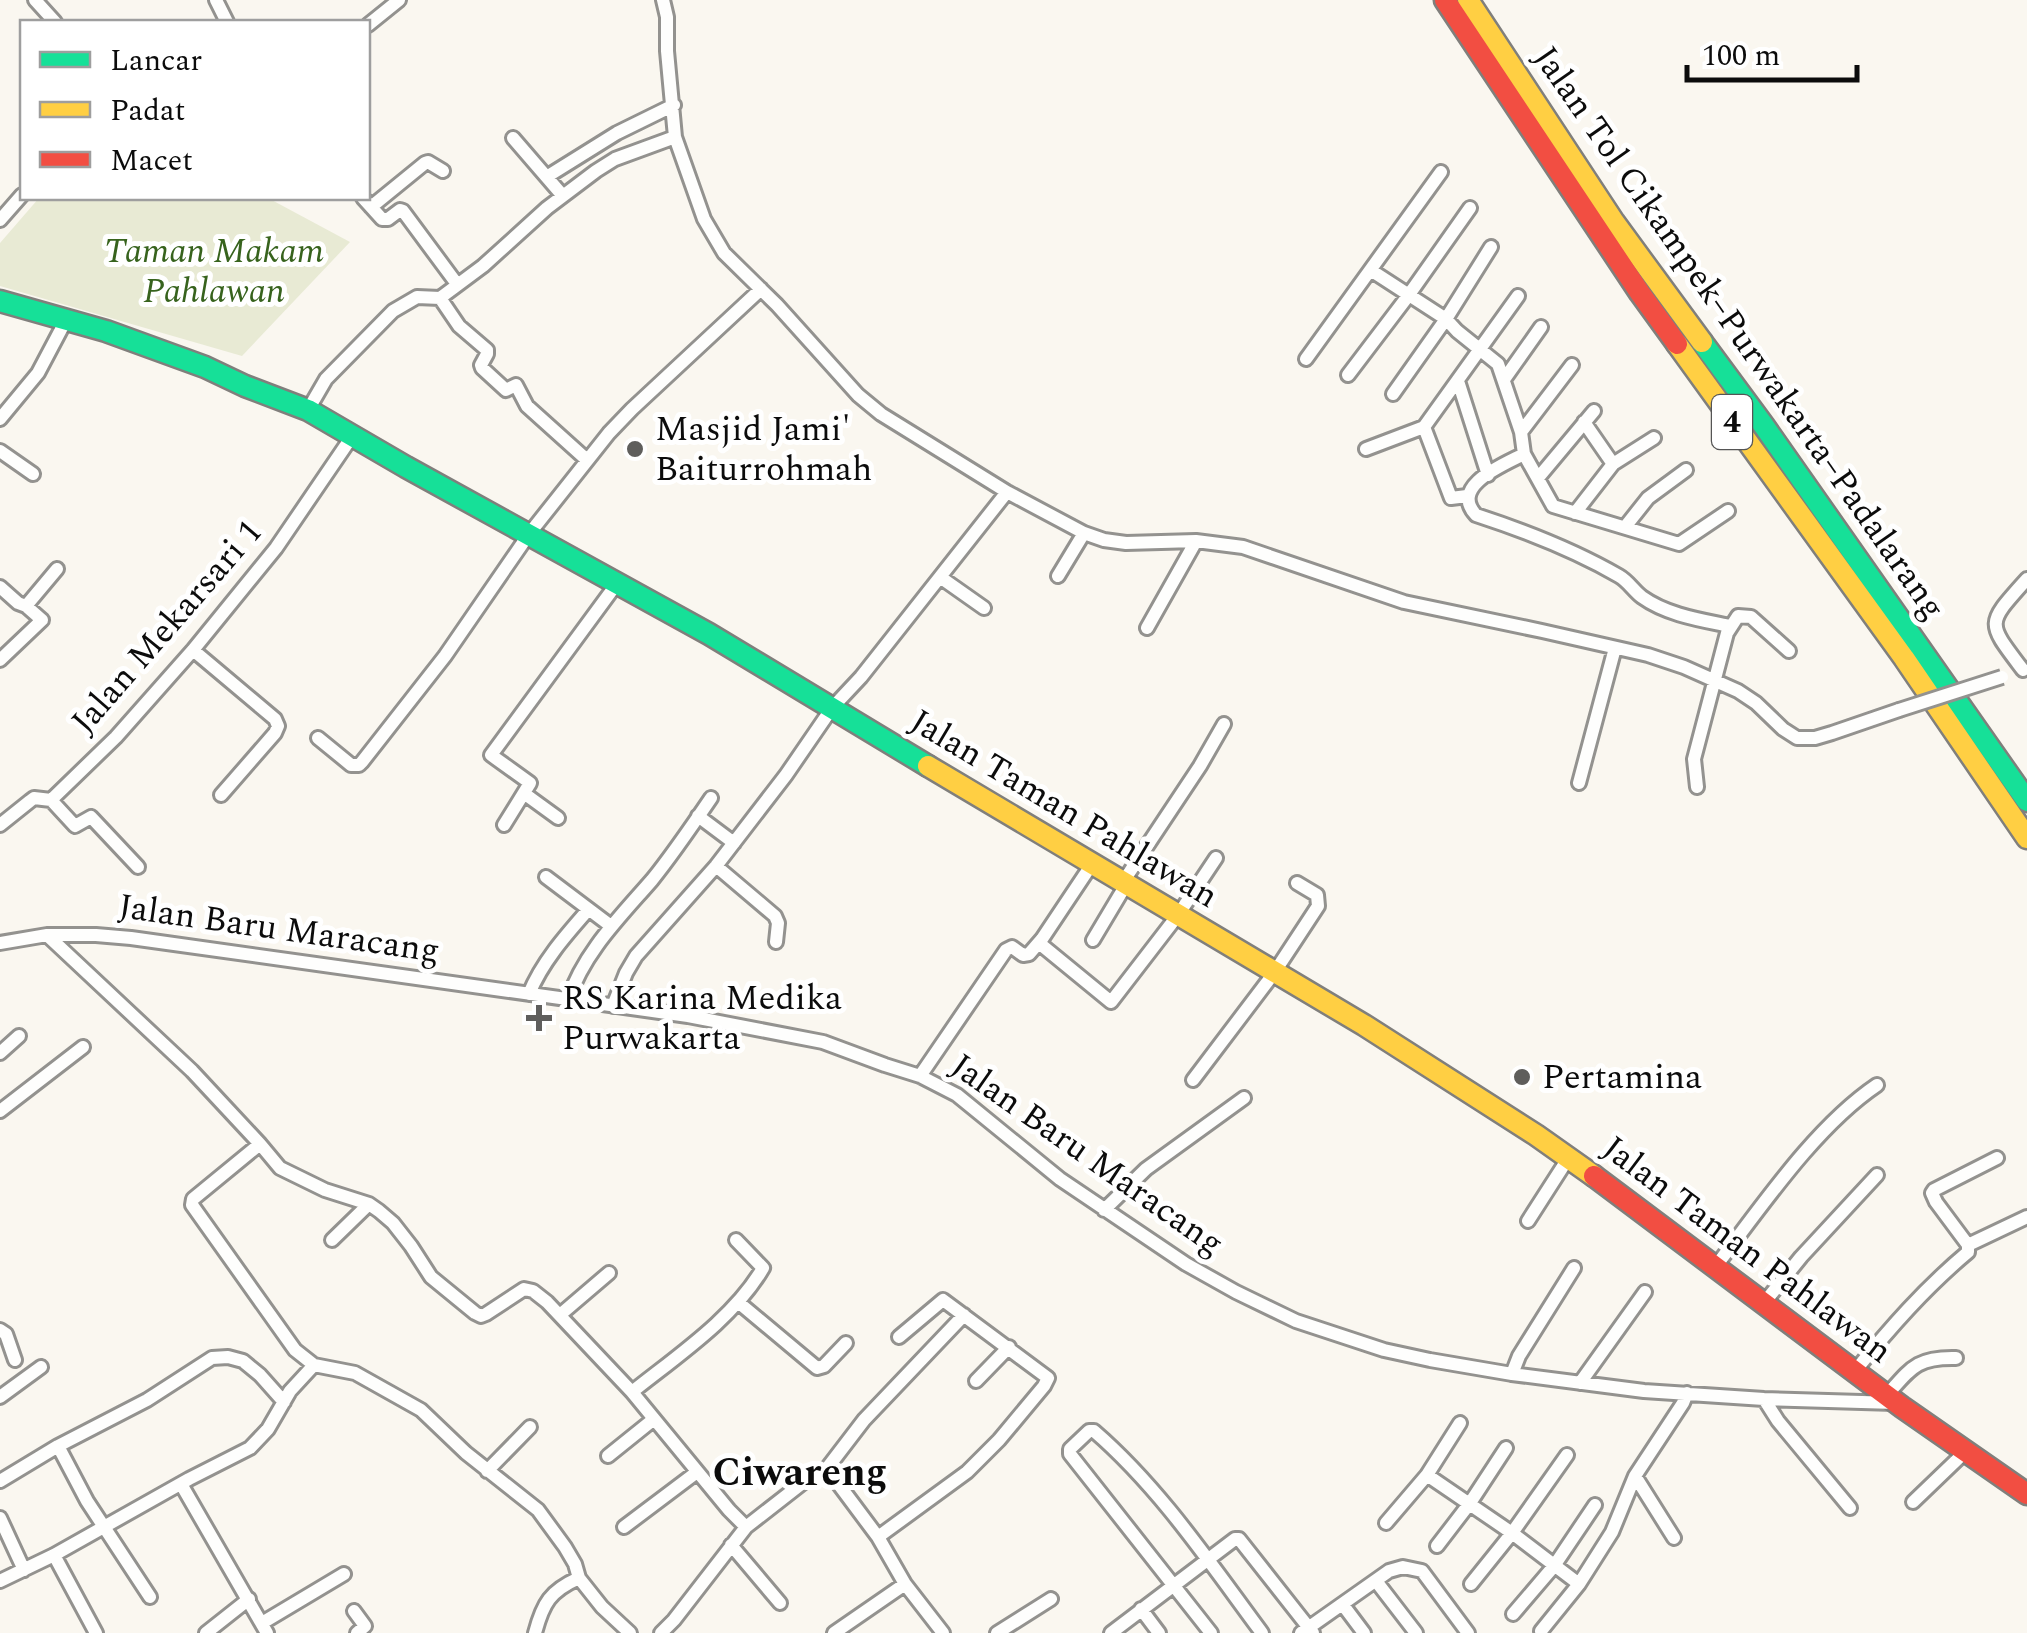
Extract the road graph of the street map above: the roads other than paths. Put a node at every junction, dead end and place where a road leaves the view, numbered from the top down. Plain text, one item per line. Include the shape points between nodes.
1 (35, 0) edge
2 (400, 0) edge
3 (663, 0) edge
4 (1444, 0) edge
5 (1468, 0) edge
6 (53, 20) edge
7 (370, 22) edge
8 (674, 105) junction
9 (675, 137) junction
10 (513, 138) dead end
11 (443, 171) dead end
12 (1441, 172) dead end
13 (548, 176) junction
14 (563, 196) junction
15 (20, 197) edge
16 (370, 200) edge
17 (367, 202) edge
18 (1470, 208) dead end
19 (0, 220) edge
20 (1491, 247) dead end
21 (1372, 271) junction
22 (457, 284) junction
23 (762, 289) junction
24 (1408, 296) junction
25 (1518, 296) dead end
26 (440, 298) junction
27 (0, 302) edge
28 (1446, 319) junction
29 (66, 320) junction
30 (1540, 327) dead end
31 (1481, 350) junction
32 (1306, 359) dead end
33 (1572, 365) dead end
34 (1348, 375) dead end
35 (1505, 378) junction
36 (1458, 381) junction
37 (1393, 394) dead end
38 (308, 410) junction
39 (0, 419) edge
40 (1424, 426) junction
41 (1522, 432) junction
42 (353, 435) junction
43 (1654, 438) dead end
44 (1366, 449) dead end
45 (0, 451) edge
46 (1524, 454) junction
47 (587, 460) junction
48 (1613, 464) junction
49 (1686, 470) dead end
50 (32, 474) dead end
51 (1488, 474) junction
52 (1538, 478) junction
53 (1007, 492) junction
54 (1467, 496) junction
55 (1728, 512) dead end
56 (1575, 513) junction
57 (1625, 528) junction
58 (1084, 533) junction
59 (529, 534) junction
60 (1196, 541) junction
61 (57, 569) dead end
62 (1058, 576) dead end
63 (940, 577) junction
64 (2027, 579) edge
65 (618, 582) junction
66 (0, 587) edge
67 (26, 606) junction
68 (984, 608) dead end
69 (1730, 626) junction
70 (1147, 628) dead end
71 (1615, 648) junction
72 (193, 650) junction
73 (1789, 651) dead end
74 (0, 660) edge
75 (2025, 670) edge
76 (1716, 680) junction
77 (832, 708) junction
78 (1224, 724) dead end
79 (318, 738) dead end
80 (1580, 784) dead end
81 (1697, 787) dead end
82 (525, 794) junction
83 (221, 795) dead end
84 (711, 798) dead end
85 (51, 800) junction
86 (2027, 801) edge
87 (698, 816) junction
88 (558, 818) dead end
89 (0, 824) edge
90 (504, 824) dead end
91 (2027, 838) edge
92 (734, 843) junction
93 (1216, 858) dead end
94 (1092, 864) junction
95 (716, 866) junction
96 (138, 867) dead end
97 (546, 877) dead end
98 (1125, 883) junction
99 (1297, 883) dead end
100 (588, 910) junction
101 (1178, 915) junction
102 (611, 926) junction
103 (47, 935) junction
104 (1093, 940) dead end
105 (776, 942) dead end
106 (0, 943) edge
107 (1038, 943) junction
108 (1274, 973) junction
109 (530, 994) junction
110 (568, 1000) junction
111 (613, 1006) junction
112 (19, 1036) dead end
113 (82, 1047) dead end
114 (0, 1052) edge
115 (920, 1076) junction
116 (1193, 1080) dead end
117 (1877, 1085) dead end
118 (1244, 1098) dead end
119 (0, 1111) edge
120 (260, 1144) junction
121 (1569, 1157) junction
122 (1997, 1158) dead end
123 (1878, 1175) dead end
124 (369, 1204) junction
125 (1104, 1210) junction
126 (2027, 1217) edge
127 (1528, 1221) dead end
128 (332, 1240) dead end
129 (736, 1240) dead end
130 (1968, 1245) junction
131 (1716, 1266) junction
132 (1574, 1268) dead end
133 (609, 1273) dead end
134 (1645, 1292) dead end
135 (738, 1302) junction
136 (1764, 1303) junction
137 (561, 1314) junction
138 (964, 1315) junction
139 (0, 1330) edge
140 (899, 1337) dead end
141 (846, 1343) dead end
142 (1009, 1348) junction
143 (1956, 1358) dead end
144 (16, 1360) dead end
145 (314, 1366) junction
146 (40, 1367) dead end
147 (1512, 1374) junction
148 (1861, 1376) junction
149 (976, 1381) dead end
150 (1580, 1383) junction
151 (632, 1392) junction
152 (1688, 1393) junction
153 (0, 1397) edge
154 (1764, 1399) junction
155 (1892, 1399) junction
156 (284, 1402) junction
157 (1856, 1402) junction
158 (654, 1419) junction
159 (1460, 1423) dead end
160 (530, 1427) dead end
161 (58, 1446) junction
162 (1506, 1448) dead end
163 (1964, 1452) junction
164 (1567, 1455) dead end
165 (608, 1456) dead end
166 (486, 1471) junction
167 (824, 1471) junction
168 (697, 1472) junction
169 (1427, 1475) junction
170 (1634, 1476) junction
171 (0, 1482) edge
172 (180, 1484) junction
173 (2027, 1494) edge
174 (1913, 1502) dead end
175 (1470, 1503) junction
176 (1595, 1505) dead end
177 (1850, 1508) dead end
178 (0, 1518) edge
179 (1386, 1523) dead end
180 (106, 1526) junction
181 (624, 1527) dead end
182 (746, 1527) junction
183 (1512, 1534) junction
184 (878, 1537) junction
185 (1674, 1538) dead end
186 (731, 1545) junction
187 (1437, 1546) dead end
188 (54, 1555) junction
189 (1208, 1560) junction
190 (1554, 1566) junction
191 (24, 1570) junction
192 (344, 1574) dead end
193 (578, 1578) junction
194 (0, 1581) edge
195 (1376, 1581) junction
196 (905, 1584) junction
197 (1174, 1584) junction
198 (1471, 1584) dead end
199 (1579, 1584) junction
200 (150, 1597) dead end
201 (249, 1599) junction
202 (1050, 1599) dead end
203 (780, 1603) dead end
204 (1343, 1605) junction
205 (1141, 1609) junction
206 (354, 1611) dead end
207 (1513, 1614) dead end
208 (264, 1628) edge
209 (1308, 1631) edge
210 (1541, 1631) edge
211 (96, 1633) edge
212 (206, 1633) edge
213 (358, 1633) edge
214 (534, 1633) edge
215 (630, 1633) edge
216 (661, 1633) edge
217 (834, 1633) edge
218 (943, 1633) edge
219 (998, 1633) edge
220 (1111, 1633) edge
221 (1159, 1633) edge
222 (1211, 1633) edge
223 (1262, 1633) edge
224 (1364, 1633) edge
225 (1416, 1633) edge
226 (1468, 1633) edge

1 - 6 street
2 - 7 street
3 - 8 street
4 - 91 main road, Jalan Tol Cikampek–Purwakarta–Padalarang / 4 via 1640,292
5 - 86 main road, Jalan Tol Cikampek–Purwakarta–Padalarang / 4 via 1614,222
8 - 9 street
8 - 13 street
9 - 14 street via 615,159
9 - 23 street via 712,235
10 - 13 street
11 - 16 street via 424,163
12 - 21 street
13 - 14 street
14 - 22 street
15 - 19 street
17 - 22 street via 385,220 403,211
18 - 24 street
20 - 28 street
21 - 24 street
21 - 32 street
22 - 26 street
23 - 47 street via 632,409
23 - 53 street via 881,414
24 - 28 street
24 - 34 street
25 - 31 street
26 - 38 street via 418,297 393,311 326,379
26 - 47 street via 487,350 482,368 506,390 516,385 526,406
27 - 29 main road, Jalan Taman Pahlawan
28 - 31 street
28 - 37 street
29 - 38 main road, Jalan Taman Pahlawan
29 - 39 street via 38,373
30 - 35 street
31 - 35 street
31 - 36 street
33 - 41 street
35 - 41 street
36 - 40 street
36 - 51 street
38 - 42 main road, Jalan Taman Pahlawan
40 - 44 street
40 - 54 street via 1451,498
41 - 46 street
42 - 59 main road, Jalan Taman Pahlawan
42 - 72 street, Jalan Mekarsari 1 via 276,548
43 - 48 street
45 - 50 street
46 - 51 street
46 - 52 street
47 - 59 street
48 - 52 street via 1589,416
48 - 56 street
49 - 57 street via 1648,498
51 - 54 street
52 - 56 street via 1553,506
53 - 58 street
53 - 63 street
54 - 69 street via 1476,515 1555,544 1623,578 1646,599
55 - 57 street via 1679,544
56 - 57 street
58 - 60 street via 1126,543
58 - 62 street
59 - 65 main road, Jalan Taman Pahlawan
59 - 79 street via 359,765 351,766
60 - 70 street
60 - 71 street via 1256,551 1423,607
61 - 67 street
63 - 68 street
63 - 77 street
64 - 75 street via 1998,612 1995,627
65 - 77 main road, Jalan Taman Pahlawan
65 - 82 street via 491,755 529,781
66 - 67 street
67 - 74 street via 42,620
69 - 73 street via 1738,616 1751,617
69 - 76 street
71 - 76 street
71 - 80 street
72 - 83 street via 278,726
72 - 85 street, Jalan Mekarsari 1
75 - 76 street, bridge via 1815,738 1797,738 1756,702
76 - 81 street via 1694,759
77 - 92 street
77 - 94 main road, Jalan Taman Pahlawan
78 - 98 street
82 - 88 street
82 - 90 street
84 - 87 street
85 - 89 street, Jalan Mekarsari 1 via 34,798
85 - 96 street via 75,826 92,817
87 - 92 street
87 - 102 street
92 - 95 street
93 - 101 street
94 - 98 main road, Jalan Taman Pahlawan
94 - 107 street
95 - 105 street via 776,916
95 - 111 street via 636,956
97 - 100 street
98 - 101 main road, Jalan Taman Pahlawan
98 - 104 street
99 - 108 street via 1316,896 1318,906
100 - 102 street
100 - 109 street
101 - 107 street via 1111,1002
101 - 108 main road, Jalan Taman Pahlawan
102 - 110 street
103 - 106 street, Jalan Baru Maracang
103 - 109 street, Jalan Baru Maracang via 130,938
103 - 120 street
107 - 115 street via 1026,956 1006,950
108 - 116 street
108 - 121 main road, Jalan Taman Pahlawan
109 - 110 street, Jalan Baru Maracang
110 - 111 street, Jalan Baru Maracang
111 - 115 street, Jalan Baru Maracang via 794,1035
112 - 114 street
113 - 119 street
115 - 125 street, Jalan Baru Maracang via 957,1094
117 - 131 street via 1816,1140
118 - 125 street via 1146,1169
120 - 124 street via 280,1168
120 - 145 street via 192,1205 295,1350
121 - 127 street
121 - 131 main road, Jalan Taman Pahlawan
122 - 130 street via 1932,1193
123 - 136 street
124 - 128 street
124 - 137 street via 393,1223 431,1277 474,1313 486,1314 524,1289
125 - 147 street, Jalan Baru Maracang via 1186,1264 1296,1320 1384,1350
126 - 130 street
129 - 135 street via 763,1268
130 - 148 street via 1913,1303
131 - 136 main road, Jalan Taman Pahlawan
132 - 147 street
133 - 137 street
134 - 150 street
135 - 141 street via 818,1368
135 - 151 street
136 - 148 main road, Jalan Taman Pahlawan
137 - 151 street
138 - 140 street via 940,1300
138 - 142 street
138 - 167 street
139 - 144 street
142 - 149 street
142 - 184 street via 1047,1376 1044,1386 967,1472
143 - 155 street via 1923,1361
145 - 156 street
145 - 166 street via 354,1373 408,1402
146 - 153 street
147 - 150 street, Jalan Baru Maracang
148 - 155 main road, Jalan Taman Pahlawan
148 - 157 street
150 - 152 street, Jalan Baru Maracang
151 - 158 street
152 - 154 street, Jalan Baru Maracang
152 - 170 street
154 - 157 street, Jalan Baru Maracang
154 - 177 street
155 - 157 street, Jalan Baru Maracang
155 - 163 main road, Jalan Taman Pahlawan
156 - 161 street via 243,1361 212,1358
156 - 172 street via 250,1448
158 - 165 street
158 - 168 street
159 - 169 street
160 - 166 street
161 - 171 street
161 - 180 street
162 - 175 street
163 - 173 main road, Jalan Taman Pahlawan
163 - 174 street
164 - 183 street
166 - 193 street via 538,1510 565,1546
167 - 182 street
167 - 184 street
168 - 181 street
168 - 182 street
169 - 175 street
169 - 179 street
170 - 185 street
170 - 199 street via 1612,1532
172 - 180 street
172 - 201 street
175 - 183 street
175 - 187 street
176 - 190 street
178 - 191 street
180 - 188 street
180 - 200 street
182 - 186 street
183 - 190 street
183 - 198 street
184 - 196 street
186 - 203 street
186 - 216 street
188 - 191 street
188 - 211 street
189 - 197 street
189 - 197 street via 1128,1462 1089,1431 1070,1454
189 - 209 street via 1235,1540 1242,1542
189 - 223 street
190 - 199 street
190 - 207 street
191 - 194 street
192 - 208 street
193 - 214 street via 559,1586
193 - 215 street
195 - 204 street
195 - 225 street
195 - 226 street via 1396,1568 1422,1571
196 - 217 street
196 - 218 street
197 - 205 street
197 - 222 street
199 - 210 street
201 - 208 street
201 - 212 street
202 - 219 street
204 - 209 street
204 - 224 street
205 - 220 street
205 - 221 street
206 - 213 street via 364,1623

